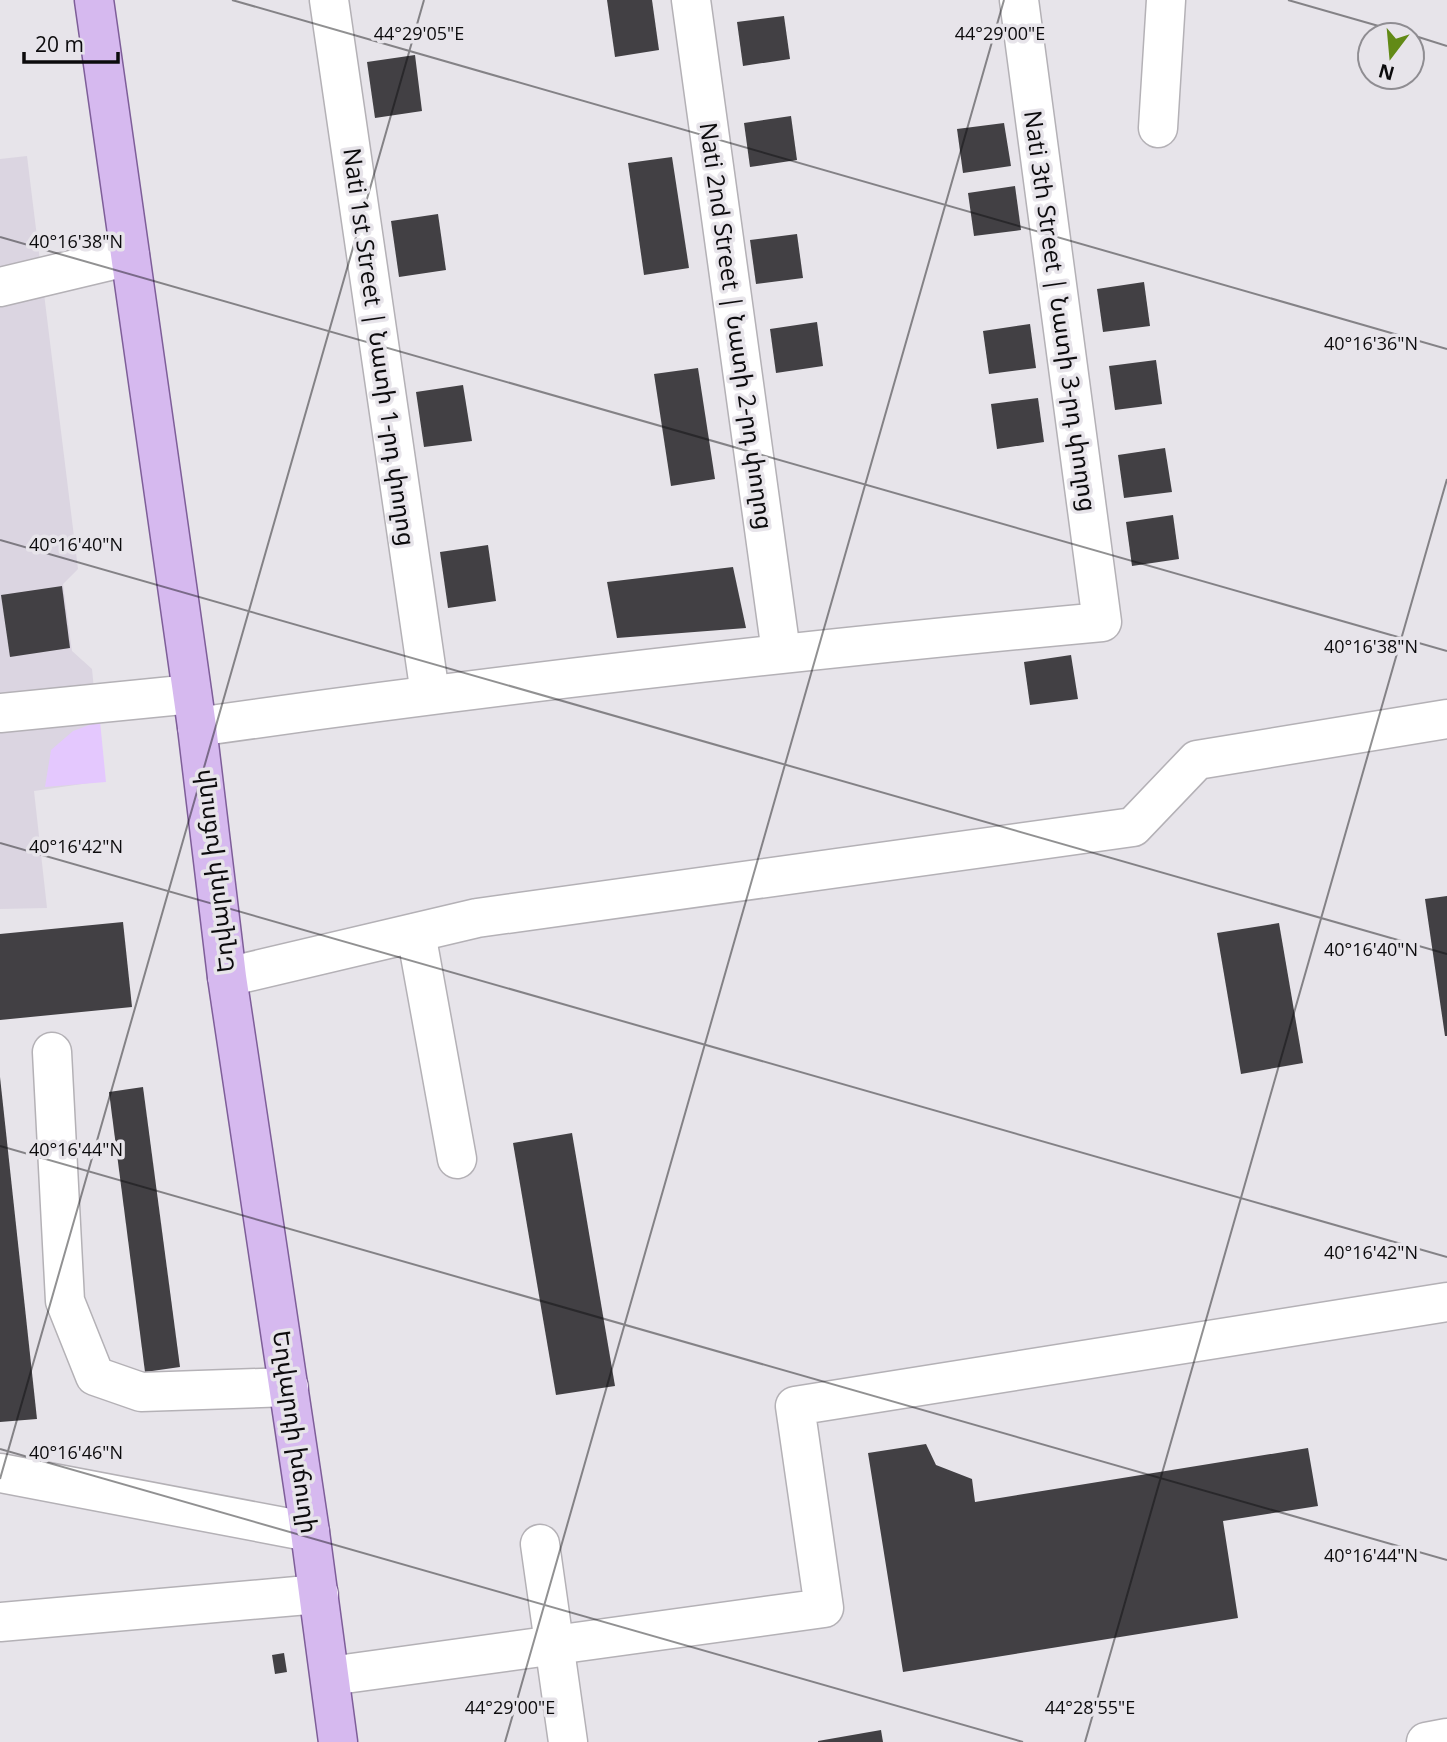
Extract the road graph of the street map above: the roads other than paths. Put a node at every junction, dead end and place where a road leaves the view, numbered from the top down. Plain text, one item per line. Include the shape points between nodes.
1 (94, 0) edge
2 (329, 0) edge
3 (691, 0) edge
4 (1019, 0) edge
5 (1166, 0) edge
6 (1158, 128) dead end
7 (130, 256) junction
8 (0, 287) edge
9 (781, 652) junction
10 (430, 694) junction
11 (194, 710) junction
12 (0, 713) edge
13 (1447, 719) edge
14 (416, 933) junction
15 (227, 977) junction
16 (52, 1052) dead end
17 (457, 1159) dead end
18 (1447, 1302) edge
19 (289, 1387) junction
20 (0, 1473) edge
21 (310, 1532) junction
22 (540, 1544) dead end
23 (319, 1594) junction
24 (0, 1622) edge
25 (554, 1645) junction
26 (330, 1676) junction
27 (1447, 1738) edge
28 (338, 1742) edge
29 (568, 1742) edge
30 (1426, 1742) edge

1 - 7 main road, Եղվարդի խճուղի
2 - 10 street, Nati 1st Street | Նատի 1-րդ փողոց
3 - 9 street, Nati 2nd Street | Նատի 2-րդ փողոց
4 - 9 street, Nati 3th Street | Նատի 3-րդ փողոց via 1102,622
5 - 6 street
7 - 8 street
7 - 11 main road, Եղվարդի խճուղի
9 - 10 street
10 - 11 street
11 - 12 street
11 - 15 main road, Եղվարդի խճուղի
13 - 14 street via 1197,760 1133,827 477,918
14 - 15 street
14 - 17 street
15 - 19 main road, Եղվարդի խճուղի
16 - 19 street via 65,1301 95,1376 141,1392
18 - 25 street via 795,1406 824,1608
19 - 21 main road, Եղվարդի խճուղի
20 - 21 street
21 - 23 main road, Եղվարդի խճուղի
22 - 25 street
23 - 24 street
23 - 26 main road, Եղվարդի խճուղի
25 - 26 street
25 - 29 street
26 - 28 main road, Եղվարդի խճուղի
27 - 30 street

